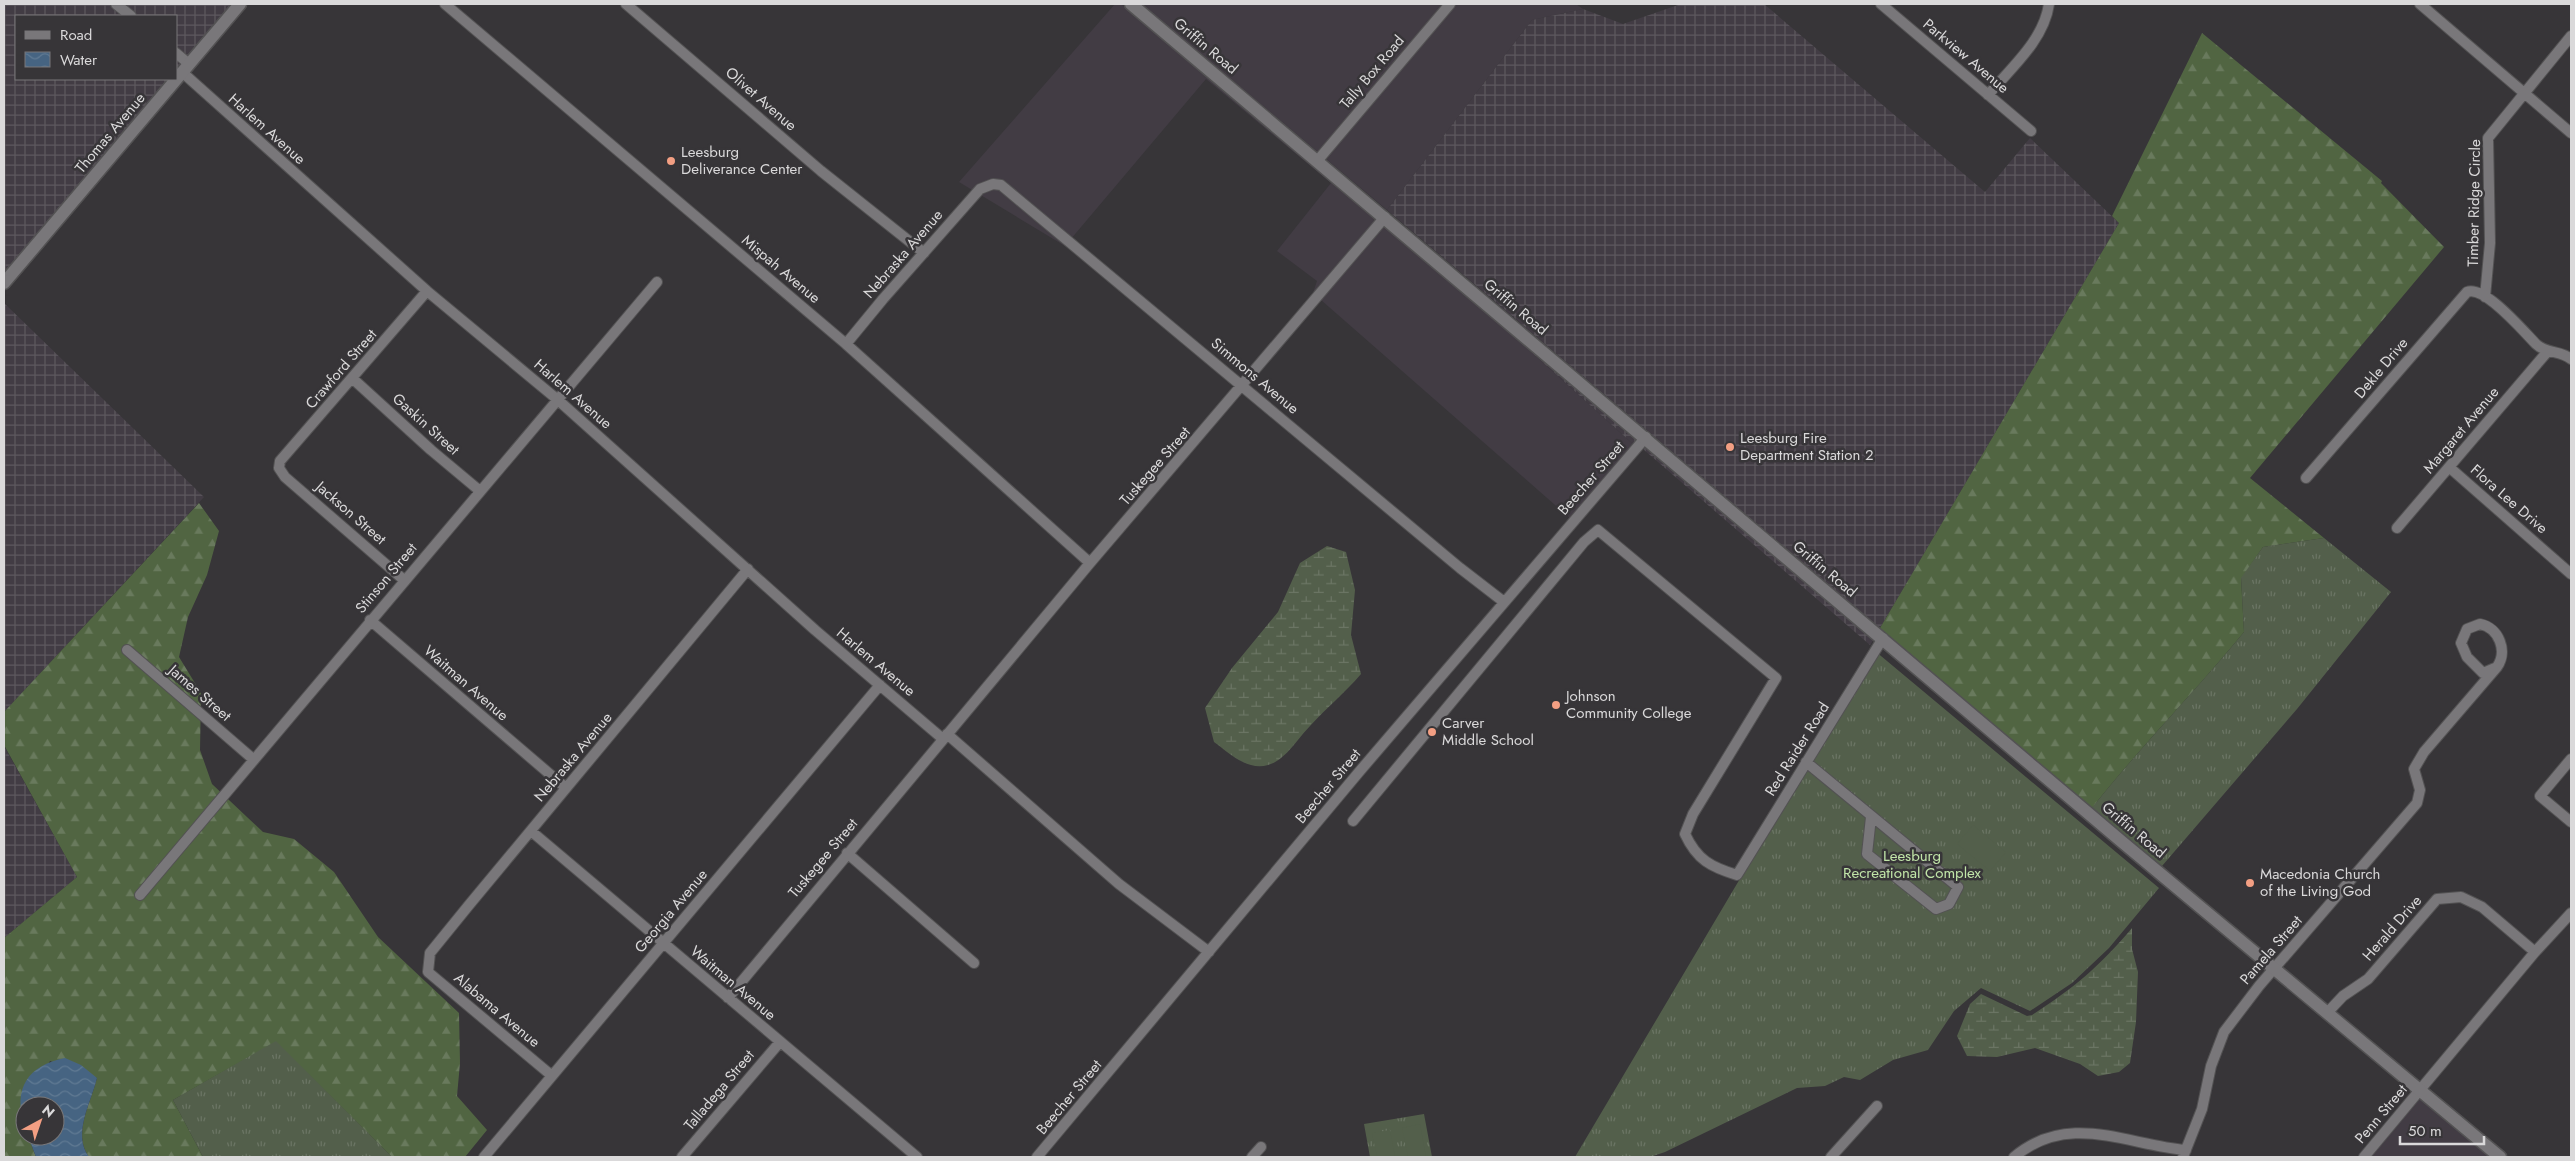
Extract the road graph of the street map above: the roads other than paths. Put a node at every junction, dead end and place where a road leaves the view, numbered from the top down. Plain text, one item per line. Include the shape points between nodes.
1 (116, 4) edge
2 (240, 4) edge
3 (445, 4) edge
4 (626, 4) edge
5 (1131, 4) edge
6 (1450, 4) edge
7 (1881, 4) edge
8 (2049, 4) edge
9 (2420, 4) edge
10 (130, 15) edge
11 (2571, 36) edge
12 (178, 56) edge
13 (186, 68) junction
14 (178, 77) edge
15 (176, 80) edge
16 (2524, 92) junction
17 (1988, 95) junction
18 (2031, 131) dead end
19 (2571, 133) edge
20 (1318, 160) junction
21 (984, 187) joint
22 (1385, 217) junction
23 (924, 253) junction
24 (657, 282) dead end
25 (4, 283) edge
26 (426, 291) junction
27 (2485, 297) junction
28 (846, 344) junction
29 (2548, 351) junction
30 (2571, 359) edge
31 (352, 378) junction
32 (1242, 385) junction
33 (558, 400) junction
34 (1646, 437) junction
35 (2449, 467) junction
36 (279, 468) joint
37 (2306, 478) dead end
38 (480, 491) junction
39 (2397, 528) dead end
40 (1090, 563) junction
41 (748, 569) junction
42 (2571, 574) edge
43 (404, 580) junction
44 (1504, 602) junction
45 (370, 620) junction
46 (1882, 638) junction
47 (127, 650) dead end
48 (2497, 667) junction
49 (880, 685) junction
50 (945, 737) junction
51 (254, 758) junction
52 (2571, 759) edge
53 (1806, 762) junction
54 (566, 788) junction
55 (1871, 817) junction
56 (1353, 821) dead end
57 (2571, 822) edge
58 (531, 831) junction
59 (847, 853) junction
60 (140, 894) dead end
61 (2571, 913) edge
62 (663, 944) junction
63 (1209, 952) junction
64 (2535, 952) junction
65 (974, 963) dead end
66 (426, 966) joint
67 (2274, 969) junction
68 (728, 998) junction
69 (2327, 1013) junction
70 (780, 1042) junction
71 (551, 1075) junction
72 (2420, 1091) junction
73 (1877, 1106) dead end
74 (1261, 1147) dead end
75 (2184, 1154) edge
76 (484, 1157) edge
77 (682, 1157) edge
78 (917, 1157) edge
79 (1037, 1157) edge
80 (1252, 1157) edge
81 (1831, 1157) edge
82 (2014, 1157) edge
83 (2364, 1157) edge
84 (2500, 1157) edge

1 - 10 street
2 - 13 street, Thomas Avenue
3 - 28 street, Mispah Avenue
4 - 23 street, Olivet Avenue via 821,171
5 - 20 street, Griffin Road
6 - 20 street, Tally Box Road
7 - 17 street, Parkview Avenue
8 - 17 street via 2037,37
9 - 16 street
11 - 16 street, Timber Ridge Circle
12 - 13 street, Harlem Avenue
13 - 14 street, Thomas Avenue
13 - 26 street, Harlem Avenue
15 - 25 street, Thomas Avenue
16 - 19 street
16 - 27 street, Timber Ridge Circle via 2488,138 2490,243
17 - 18 street, Parkview Avenue
20 - 22 street, Griffin Road
21 - 23 street, Nebraska Avenue
21 - 32 street, Simmons Avenue via 993,184 1006,187
22 - 32 street, Tuskegee Street
22 - 34 street, Griffin Road
23 - 28 street, Nebraska Avenue
24 - 33 street, Stinson Street
26 - 31 street, Crawford Street
26 - 33 street, Harlem Avenue
27 - 29 street via 2523,327 2537,345
27 - 37 street, Dekle Drive via 2470,290 2460,298
28 - 40 street, Mispah Avenue
29 - 30 street
29 - 35 street, Margaret Avenue
31 - 36 street, Crawford Street via 280,461
31 - 38 street, Gaskin Street
32 - 40 street, Tuskegee Street
32 - 44 street, Simmons Avenue
33 - 38 street, Stinson Street
33 - 41 street, Harlem Avenue
34 - 44 street, Beecher Street
34 - 46 street, Griffin Road
35 - 39 street, Margaret Avenue
35 - 42 street, Flora Lee Drive
36 - 43 street, Jackson Street via 285,477
38 - 43 street, Stinson Street
40 - 50 street, Tuskegee Street
41 - 49 street, Harlem Avenue
41 - 54 street, Nebraska Avenue
43 - 45 street, Stinson Street
44 - 63 street, Beecher Street
45 - 51 street, Stinson Street
45 - 54 street, Waitman Avenue
46 - 53 street, Red Raider Road
46 - 67 street, Griffin Road
47 - 51 street, James Street
48 - 48 street via 2503,653 2494,629 2480,624 2467,629 2461,643 2467,657 2483,673
48 - 67 street, Pamela Street via 2416,764 2414,769 2420,790 2417,803
49 - 50 street, Harlem Avenue
49 - 62 street, Georgia Avenue
50 - 59 street, Tuskegee Street
50 - 63 street, Harlem Avenue via 1105,871
51 - 60 street, Stinson Street
52 - 57 street via 2540,796
53 - 55 street
53 - 56 street, Red Raider Road via 1737,875 1714,868 1693,851 1685,834 1693,814 1776,678 1598,530 1584,542
54 - 58 street, Nebraska Avenue
55 - 55 street via 1958,887 1950,904 1936,909 1867,854
58 - 62 street, Waitman Avenue
58 - 66 street, Nebraska Avenue via 430,953
59 - 65 street
59 - 68 street, Tuskegee Street
61 - 64 street
62 - 68 street, Waitman Avenue
62 - 71 street, Georgia Avenue
63 - 79 street, Beecher Street
64 - 69 street, Herald Drive via 2482,907 2461,897 2437,899 2368,979 2343,996
64 - 72 street
66 - 71 street, Alabama Avenue via 428,972
67 - 69 street, Griffin Road
67 - 75 street, Pamela Street via 2219,1042 2202,1108
68 - 70 street, Waitman Avenue
69 - 72 street, Griffin Road
70 - 77 street, Talladega Street
70 - 78 street, Waitman Avenue
71 - 76 street, Georgia Avenue
72 - 83 street, Penn Street
72 - 84 street, Griffin Road
73 - 81 street
74 - 80 street
75 - 82 street via 2109,1134 2088,1133 2053,1137

